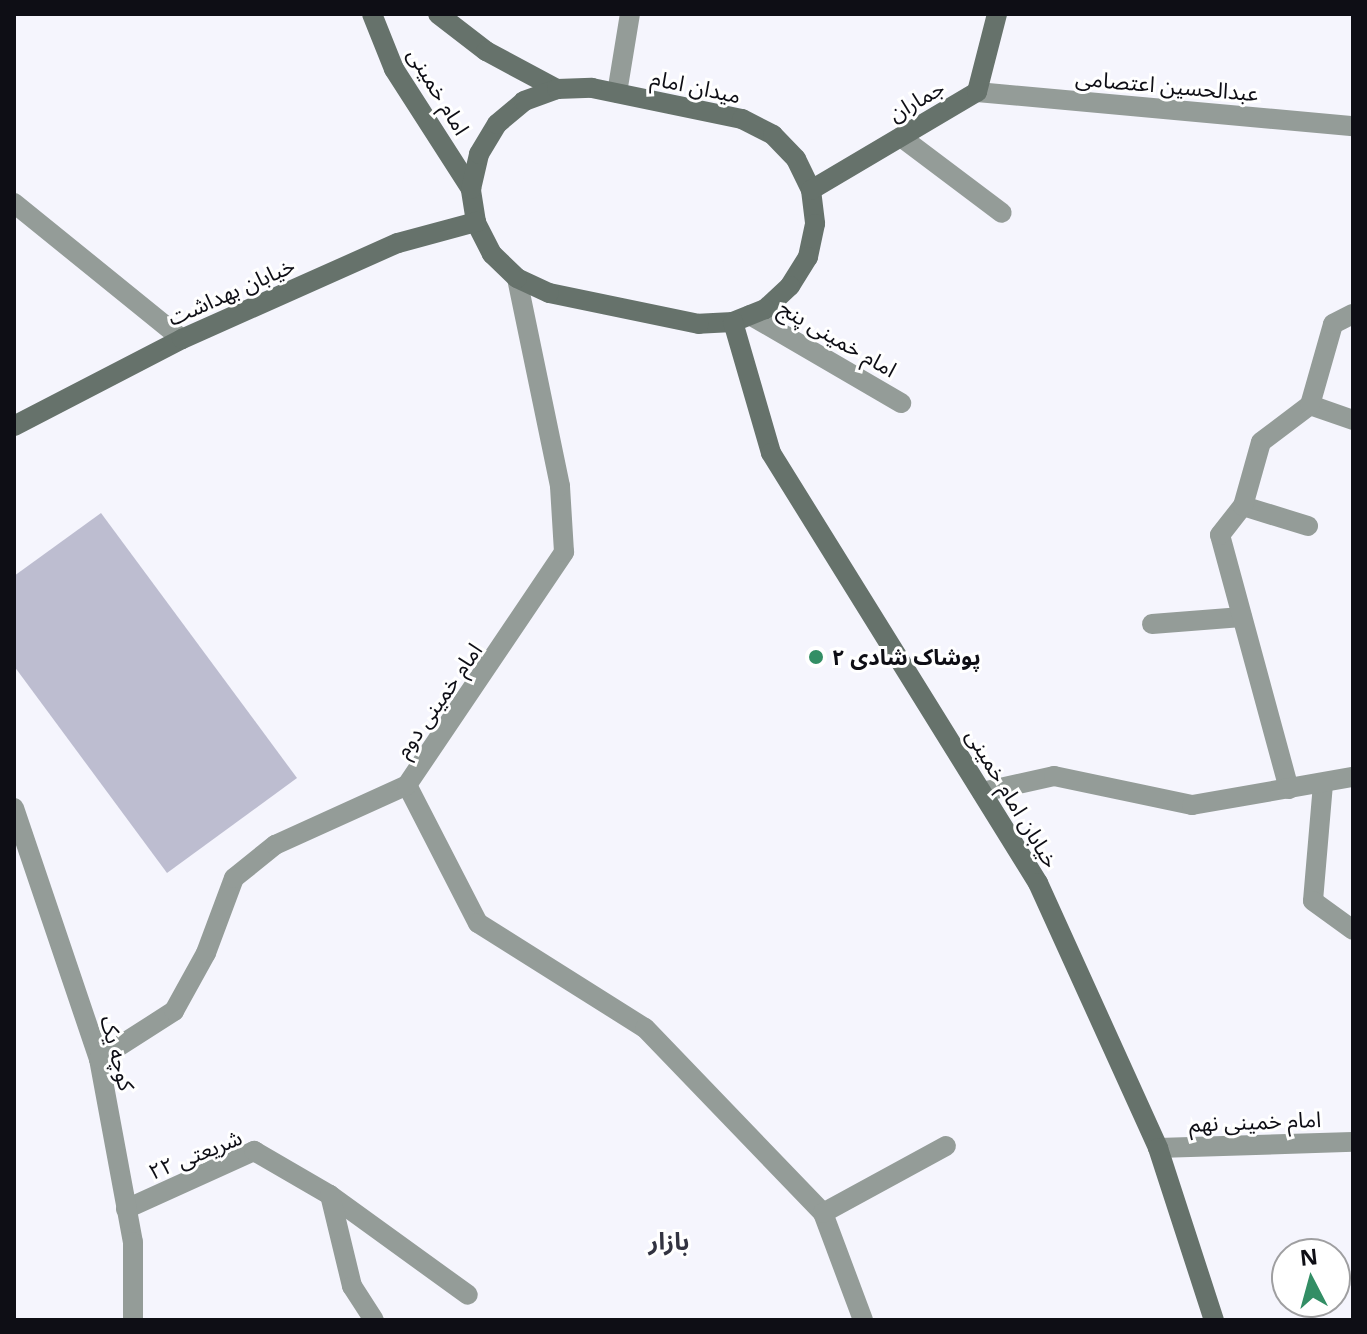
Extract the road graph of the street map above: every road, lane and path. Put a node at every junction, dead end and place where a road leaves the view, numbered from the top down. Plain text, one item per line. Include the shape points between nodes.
1 (372, 14) edge
2 (438, 14) edge
3 (630, 14) edge
4 (997, 14) edge
5 (557, 89) junction
6 (977, 92) junction
7 (617, 93) junction
8 (1353, 126) edge
9 (901, 137) junction
10 (471, 189) junction
11 (811, 190) junction
12 (14, 203) edge
13 (1002, 213) dead end
14 (476, 222) junction
15 (517, 278) junction
16 (1353, 314) edge
17 (742, 318) junction
18 (182, 339) junction
19 (901, 403) dead end
20 (1310, 405) junction
21 (1353, 420) edge
22 (14, 426) edge
23 (1243, 506) junction
24 (1308, 526) dead end
25 (1242, 617) junction
26 (1152, 624) dead end
27 (1353, 777) edge
28 (1323, 784) junction
29 (407, 785) junction
30 (1289, 789) junction
31 (982, 792) junction
32 (14, 808) edge
33 (1353, 930) edge
34 (99, 1059) junction
35 (1353, 1142) edge
36 (946, 1146) dead end
37 (1158, 1148) junction
38 (330, 1195) junction
39 (126, 1209) junction
40 (823, 1213) junction
41 (468, 1295) dead end
42 (133, 1320) edge
43 (374, 1320) edge
44 (863, 1320) edge
45 (1214, 1320) edge

1 - 10 main road, امام خمینی via 394,69
2 - 5 main road, امام خمینی via 486,51
3 - 7 street
4 - 6 main road, جماران
5 - 7 main road, میدان امام
5 - 10 main road, میدان امام via 524,101 497,124 479,154
6 - 8 street, عبدالحسین اعتصامی
6 - 9 main road, جماران
7 - 11 main road, میدان امام via 742,119 773,135 796,159
9 - 11 main road, جماران
9 - 13 street
10 - 14 main road, میدان امام
11 - 17 main road, میدان امام via 815,224 808,257 790,286
12 - 18 street
14 - 15 main road, میدان امام via 492,254
14 - 18 main road, خیابان بهداشت via 398,243
15 - 17 main road, میدان امام via 549,293 684,321
15 - 29 street, امام خمینی دوم via 560,486 564,552
16 - 20 street via 1333,324
17 - 19 street, امام خمینی پنج
17 - 31 main road, خیابان امام خمینی via 771,453
18 - 22 main road, خیابان بهداشت
20 - 21 street
20 - 23 street via 1261,442
23 - 24 street
23 - 25 street via 1220,535
25 - 26 street
25 - 30 street
27 - 28 street
28 - 30 street
28 - 33 street via 1313,901
29 - 34 street, امام خمینی دوم via 275,845 234,878 206,953 174,1011
29 - 40 street via 478,923 645,1028
30 - 31 street via 1192,805 1054,776
31 - 37 main road, خیابان امام خمینی via 1038,883
32 - 34 street, کوچه یک
34 - 39 street, کوچه یک
35 - 37 street, امام خمینی نهم
36 - 40 street
37 - 45 main road, خیابان امام خمینی
38 - 39 street, شریعتی ۲۲ via 254,1151
38 - 41 street
38 - 43 street via 352,1286
39 - 42 street, کوچه یک
40 - 44 street

